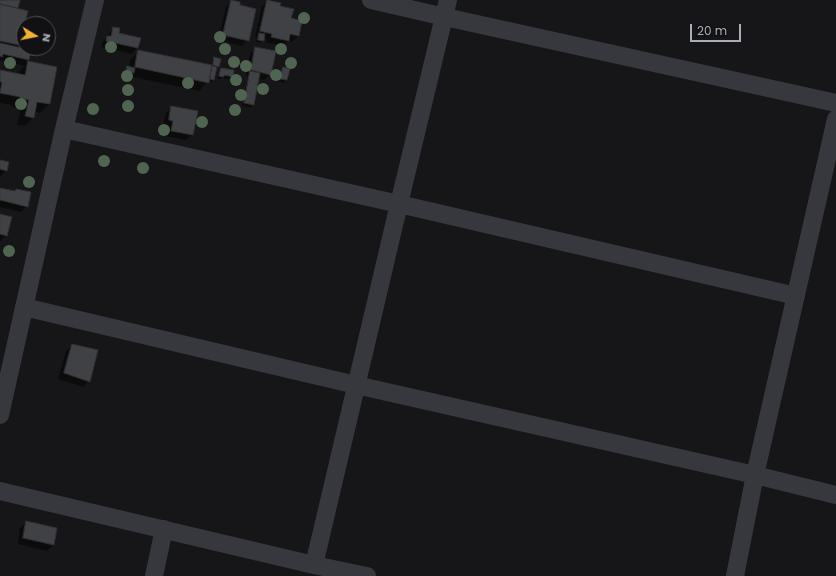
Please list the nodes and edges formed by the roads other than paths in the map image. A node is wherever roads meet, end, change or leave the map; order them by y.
1 (95, 0) edge
2 (371, 0) edge
3 (447, 9) edge
4 (836, 103) edge
5 (836, 119) edge
6 (64, 129) junction
7 (399, 204) junction
8 (796, 296) junction
9 (24, 307) junction
10 (4, 381) edge
11 (356, 385) junction
12 (0, 415) edge
13 (755, 475) junction
14 (0, 491) edge
15 (836, 495) edge
16 (164, 529) junction
17 (314, 565) junction
18 (154, 576) edge
19 (366, 576) edge
20 (735, 576) edge

1 - 6 street
2 - 3 street
3 - 4 street
3 - 7 street
5 - 8 street
6 - 7 street
6 - 9 street
7 - 8 street
7 - 11 street
8 - 13 street
9 - 10 street
9 - 11 street
10 - 12 street
11 - 13 street
11 - 17 street
13 - 15 street
13 - 20 street
14 - 16 street
16 - 17 street
16 - 18 street
17 - 19 street

